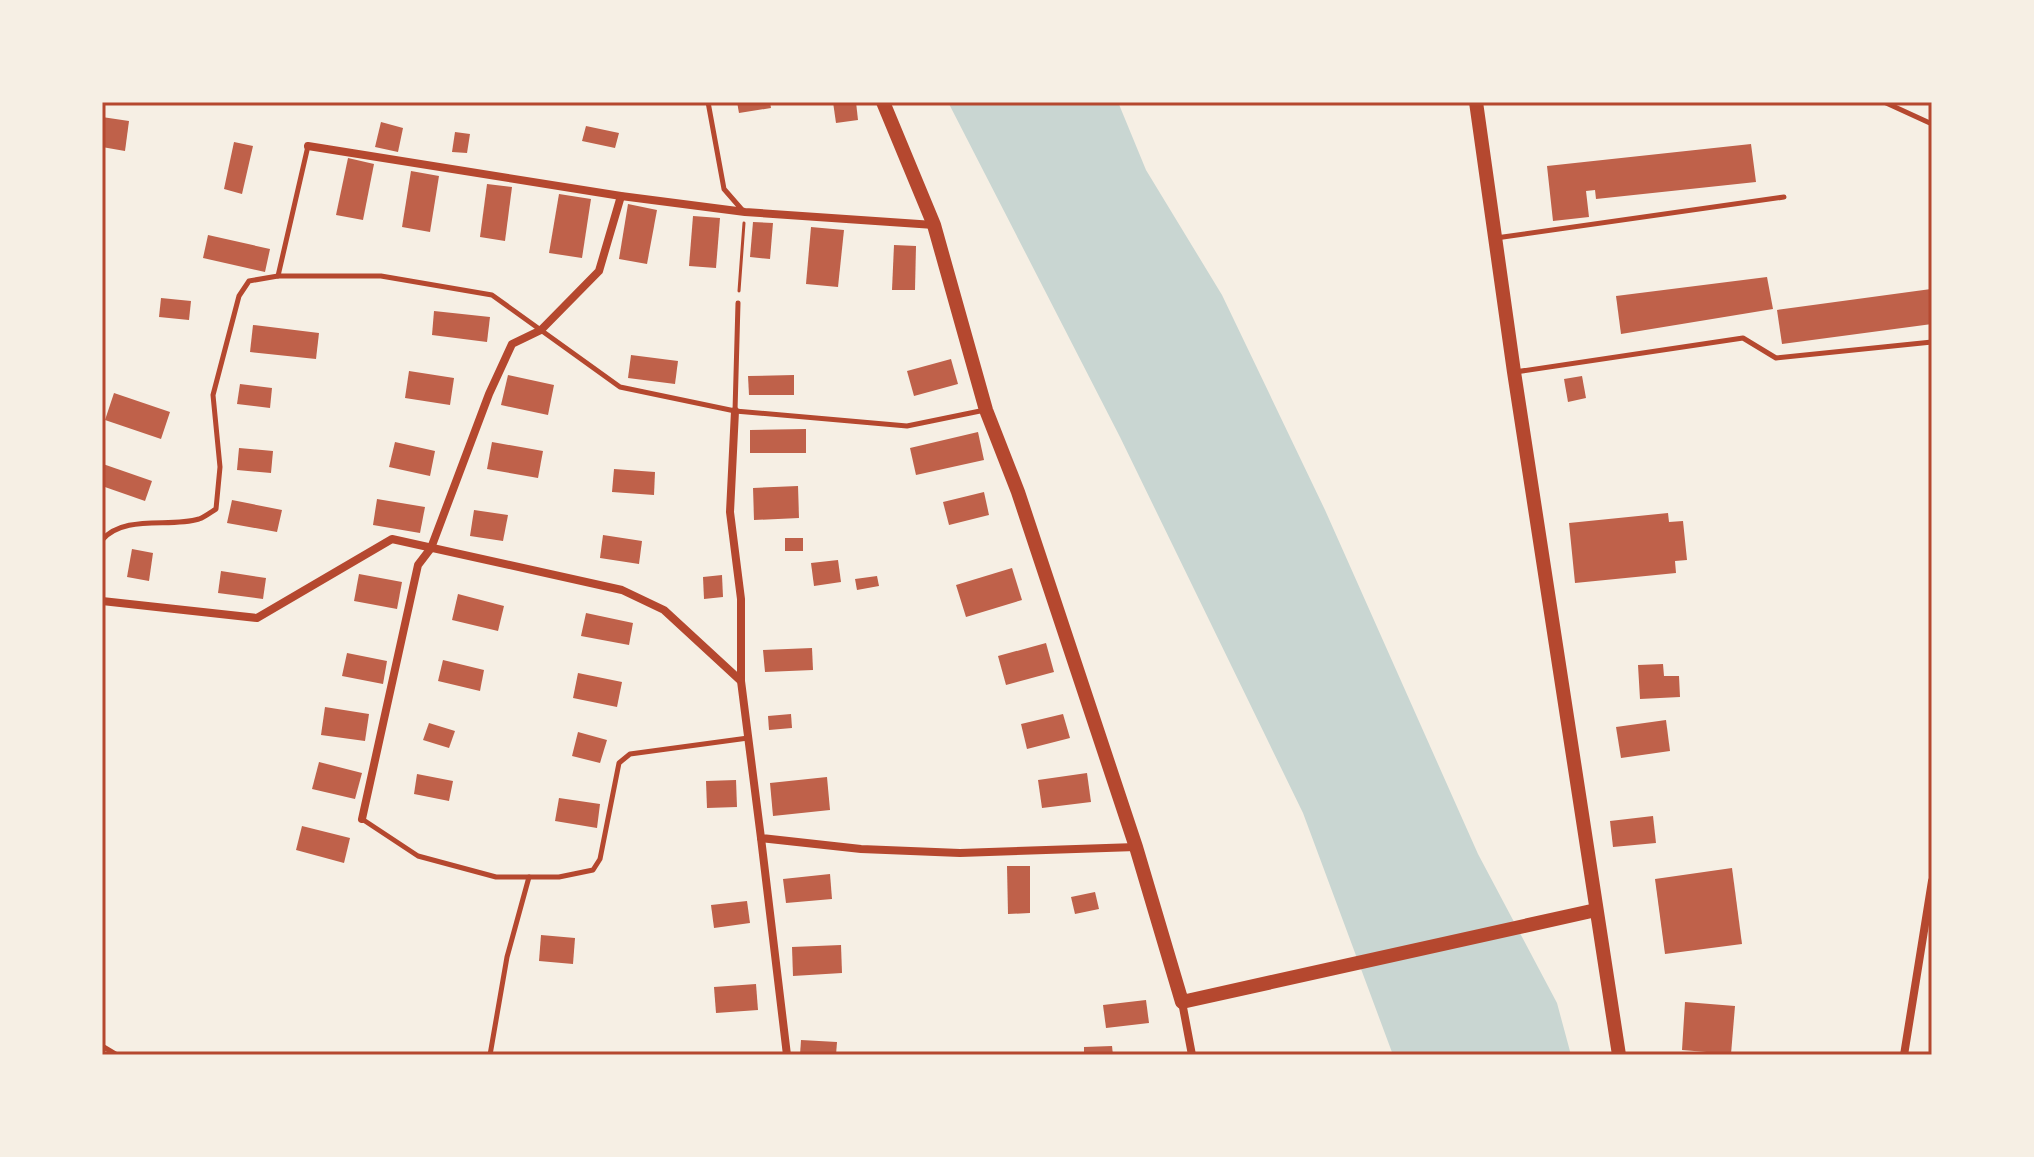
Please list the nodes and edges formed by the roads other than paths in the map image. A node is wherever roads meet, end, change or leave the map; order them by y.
1 (708, 102) edge
2 (883, 102) edge
3 (1476, 102) edge
4 (1884, 102) edge
5 (1932, 124) edge
6 (308, 146) joint
7 (621, 196) junction
8 (1784, 197) dead end
9 (745, 212) junction
10 (934, 225) junction
11 (1495, 238) junction
12 (278, 276) junction
13 (738, 303) road end
14 (541, 330) junction
15 (1932, 342) edge
16 (1514, 372) junction
17 (986, 410) junction
18 (735, 411) junction
19 (102, 540) edge
20 (431, 548) junction
21 (102, 601) edge
22 (741, 681) junction
23 (748, 738) junction
24 (362, 819) joint
25 (761, 838) junction
26 (1136, 847) junction
27 (529, 877) junction
28 (1932, 881) edge
29 (1596, 910) junction
30 (1182, 1002) junction
31 (102, 1046) edge
32 (117, 1055) edge
33 (490, 1055) edge
34 (787, 1055) edge
35 (1192, 1055) edge
36 (1619, 1055) edge
37 (1904, 1055) edge

1 - 9 lane
2 - 10 street
3 - 11 street
4 - 5 lane
6 - 7 street
6 - 12 lane
7 - 9 street
7 - 14 street
8 - 11 lane
9 - 10 street
10 - 17 street
11 - 16 street
12 - 14 lane
12 - 19 lane
13 - 18 lane
14 - 18 lane
14 - 20 street
15 - 16 lane
16 - 29 street
17 - 18 lane
17 - 26 street
18 - 22 street
20 - 21 street
20 - 22 street
20 - 24 street
22 - 23 street
23 - 25 street
23 - 27 lane
24 - 27 lane
25 - 26 street
25 - 34 street
26 - 30 street
27 - 33 lane
28 - 37 street
29 - 30 street
29 - 36 street
30 - 35 street
31 - 32 lane

